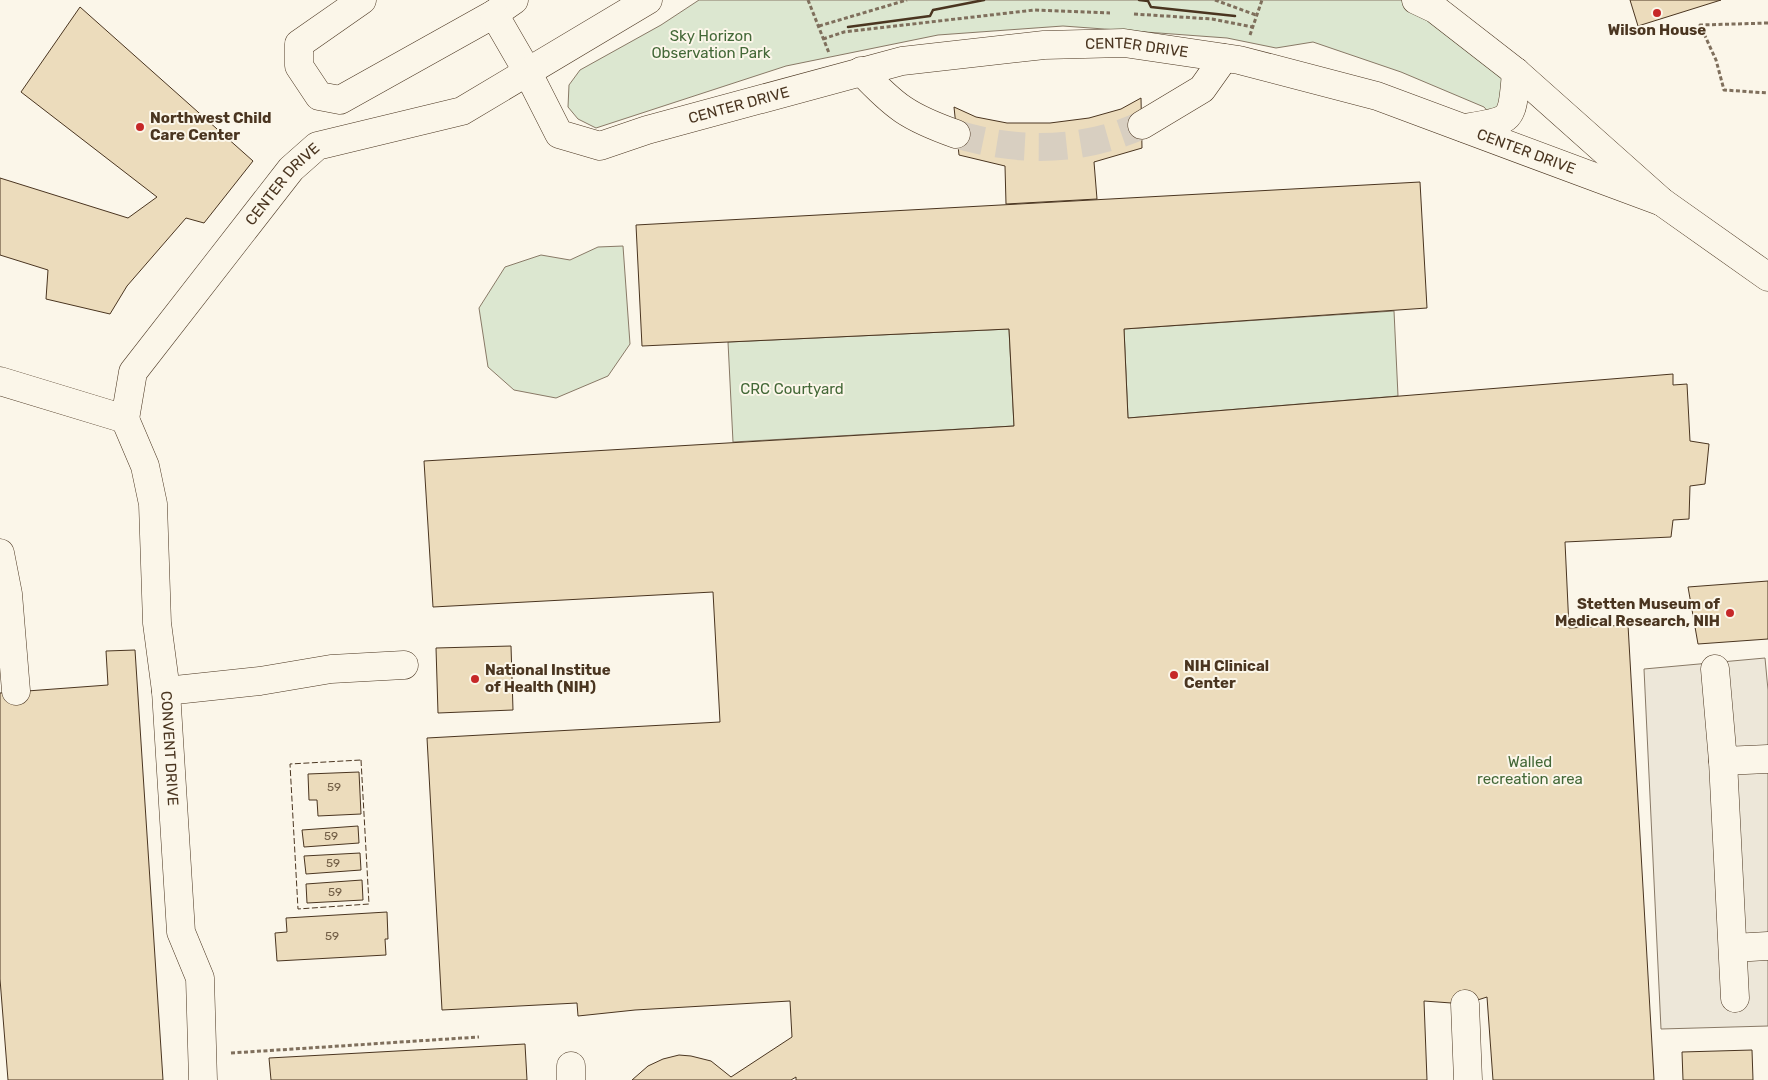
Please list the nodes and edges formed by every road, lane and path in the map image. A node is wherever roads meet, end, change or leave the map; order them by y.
1 (362, 0) edge
2 (648, 0) edge
3 (808, 0) edge
4 (907, 0) edge
5 (1215, 0) edge
6 (1262, 0) edge
7 (1430, 3) edge
8 (504, 7) edge
9 (1256, 15) junction
10 (1768, 23) edge
11 (819, 26) junction
12 (1247, 44) dead end
13 (831, 56) dead end
14 (1224, 58) junction
15 (527, 71) junction
16 (861, 71) junction
17 (1516, 72) junction
18 (1768, 93) edge
19 (1142, 125) tunnel mouth
20 (1464, 128) junction
21 (956, 134) tunnel mouth
22 (1662, 202) junction
23 (1768, 276) edge
24 (0, 380) edge
25 (125, 419) junction
26 (0, 553) edge
27 (404, 665) dead end
28 (1715, 669) dead end
29 (16, 691) dead end
30 (166, 691) junction
31 (1768, 759) edge
32 (1723, 762) junction
33 (1768, 946) edge
34 (1732, 948) junction
35 (1735, 998) dead end
36 (1465, 1004) dead end
37 (479, 1036) dead end
38 (203, 1068) edge
39 (1468, 1080) edge

1 - 8 street
2 - 15 street, CENTER DRIVE
3 - 11 path
4 - 11 path
5 - 9 path
6 - 9 path
7 - 17 street, CENTER DRIVE
8 - 15 street
9 - 12 path
10 - 18 path
11 - 13 path
14 - 16 street, CENTER DRIVE
14 - 19 street
14 - 20 street, CENTER DRIVE
15 - 16 street, CENTER DRIVE
15 - 25 street, CENTER DRIVE
16 - 21 street
17 - 20 street
17 - 22 street, CENTER DRIVE
20 - 22 street, CENTER DRIVE
22 - 23 street, CENTER DRIVE
24 - 25 street
25 - 30 street, CONVENT DRIVE
26 - 29 street
27 - 30 street
28 - 32 street
30 - 38 street, CONVENT DRIVE
31 - 32 street
32 - 34 street
33 - 34 street
34 - 35 street
36 - 39 street
37 - 38 path

